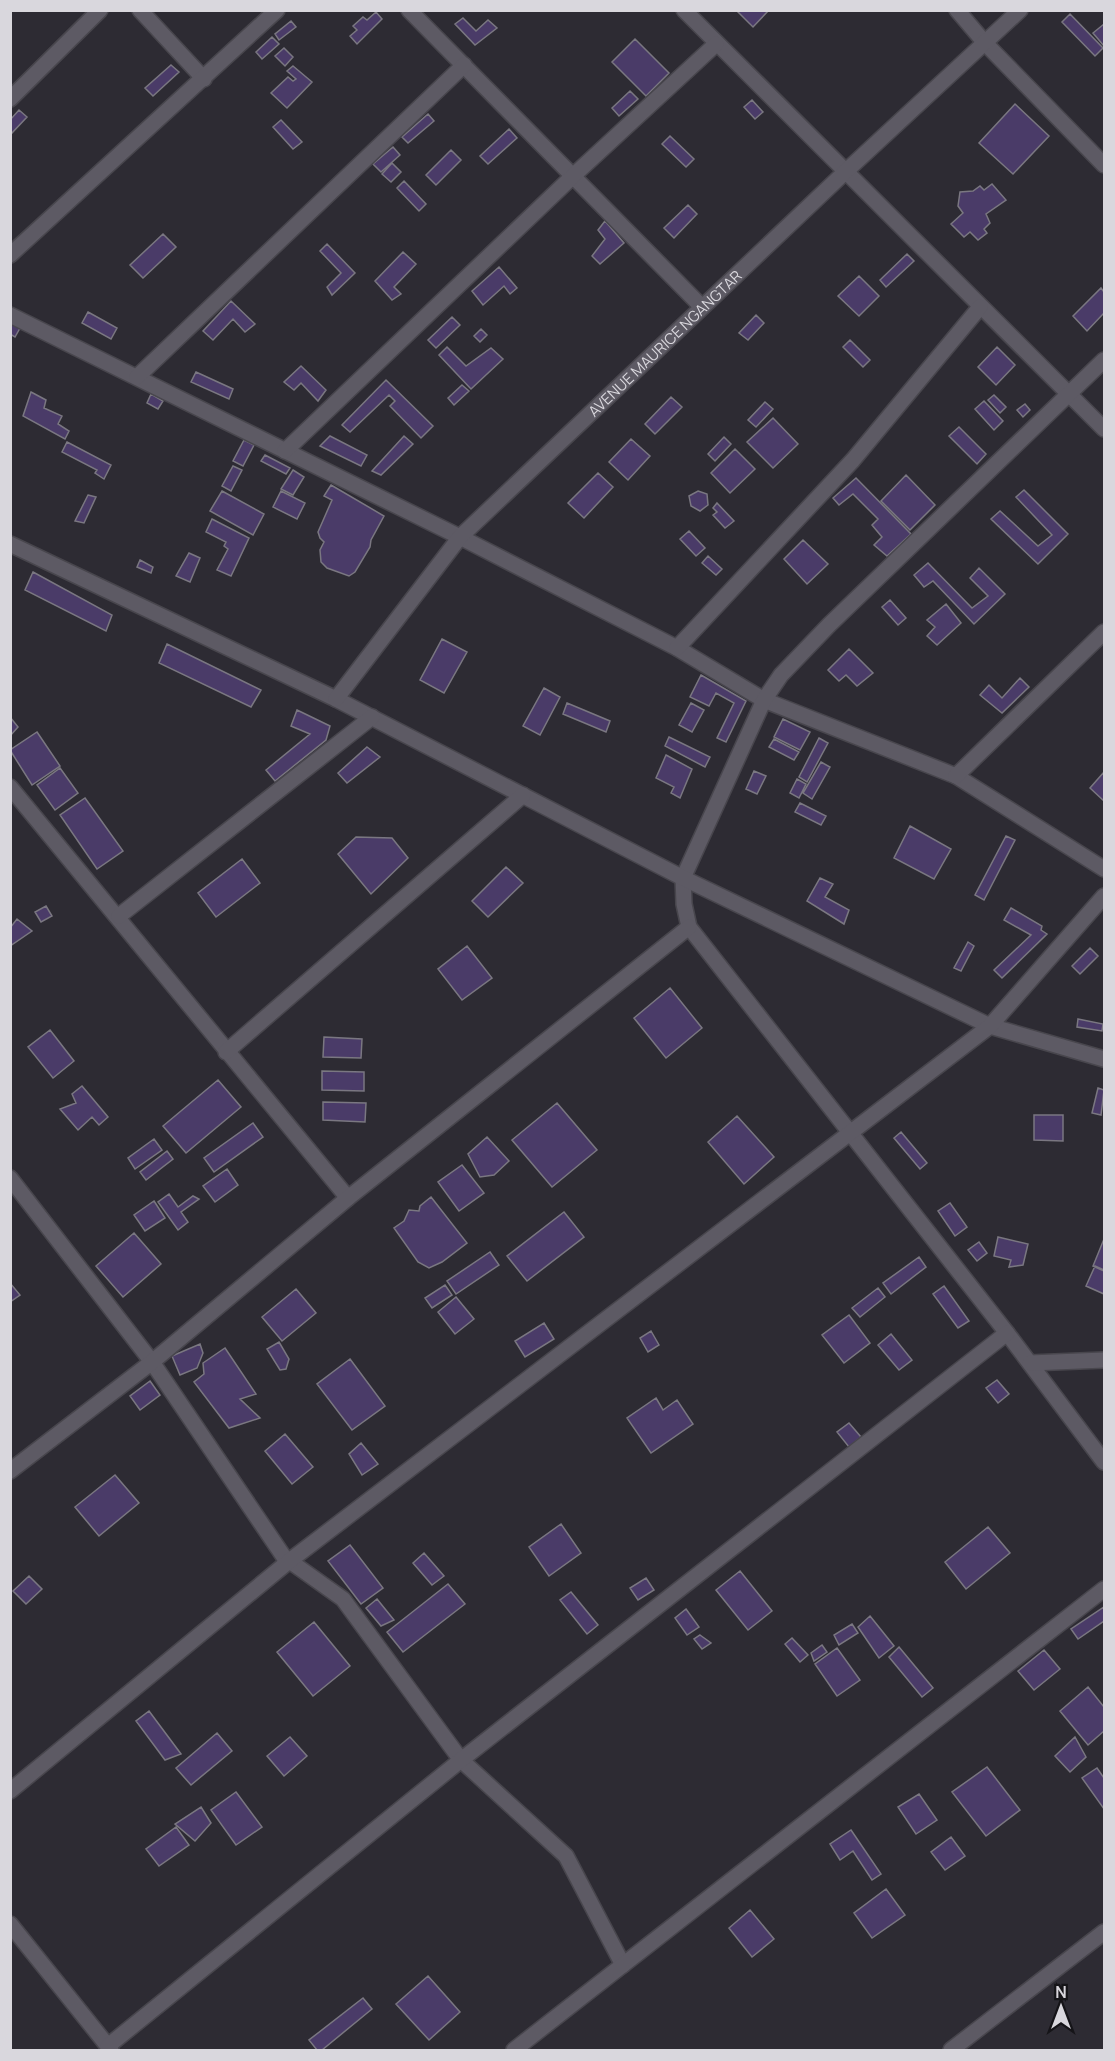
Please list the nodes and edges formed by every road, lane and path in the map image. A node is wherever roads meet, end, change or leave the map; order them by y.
1 (100, 10) edge
2 (140, 10) edge
3 (277, 10) edge
4 (409, 10) edge
5 (684, 10) edge
6 (957, 10) edge
7 (1020, 10) edge
8 (716, 44) junction
9 (985, 44) junction
10 (464, 65) junction
11 (204, 80) junction
12 (10, 99) edge
13 (1104, 165) edge
14 (844, 173) junction
15 (574, 175) junction
16 (10, 255) edge
17 (702, 307) junction
18 (980, 307) junction
19 (10, 315) edge
20 (1104, 360) edge
21 (137, 377) junction
22 (1069, 394) junction
23 (1104, 429) edge
24 (285, 451) junction
25 (460, 537) junction
26 (10, 544) edge
27 (1104, 632) edge
28 (677, 648) junction
29 (336, 699) junction
30 (764, 700) junction
31 (372, 717) junction
32 (956, 776) junction
33 (10, 787) edge
34 (523, 795) junction
35 (1104, 868) edge
36 (683, 878) junction
37 (1104, 896) edge
38 (119, 916) junction
39 (688, 927) junction
40 (990, 1026) junction
41 (226, 1052) junction
42 (1104, 1059) edge
43 (850, 1133) junction
44 (10, 1178) edge
45 (348, 1198) junction
46 (1007, 1333) junction
47 (1104, 1360) edge
48 (152, 1362) junction
49 (1030, 1363) junction
50 (1104, 1462) edge
51 (10, 1471) edge
52 (288, 1562) junction
53 (1104, 1589) edge
54 (461, 1760) junction
55 (10, 1791) edge
56 (10, 1924) edge
57 (1104, 1932) edge
58 (623, 1965) junction
59 (110, 2048) edge
60 (514, 2050) edge
61 (951, 2050) edge

1 - 12 street
2 - 11 street
3 - 11 street
4 - 10 street
5 - 8 street
6 - 9 street
7 - 9 street, AVENUE MAURICE NGANGTAR
8 - 14 street
8 - 15 street
9 - 13 street
9 - 14 street, AVENUE MAURICE NGANGTAR
10 - 15 street
10 - 21 street
11 - 16 street
14 - 17 street, AVENUE MAURICE NGANGTAR
14 - 18 street
15 - 17 street
15 - 24 street
17 - 25 street, AVENUE MAURICE NGANGTAR
18 - 22 street
18 - 28 street
19 - 21 street
20 - 22 street
21 - 24 street
22 - 23 street
22 - 30 street
24 - 25 street
25 - 28 street
25 - 29 street, AVENUE MAURICE NGANGTAR
26 - 29 street
27 - 32 street
28 - 30 street
29 - 31 street
30 - 32 street
30 - 36 street
31 - 34 street
31 - 38 street
32 - 35 street
33 - 38 street
34 - 36 street
34 - 41 street
36 - 39 street
36 - 40 street
37 - 40 street
38 - 41 street
39 - 43 street
39 - 45 street
40 - 42 street
40 - 43 street
41 - 45 street
43 - 46 street
43 - 52 street
44 - 48 street
45 - 48 street
46 - 49 street
46 - 54 street
47 - 49 street
48 - 51 street
48 - 52 street
49 - 50 street
52 - 54 street
52 - 55 street
53 - 58 street
54 - 58 street
54 - 59 street
56 - 59 street
57 - 61 street
58 - 60 street

